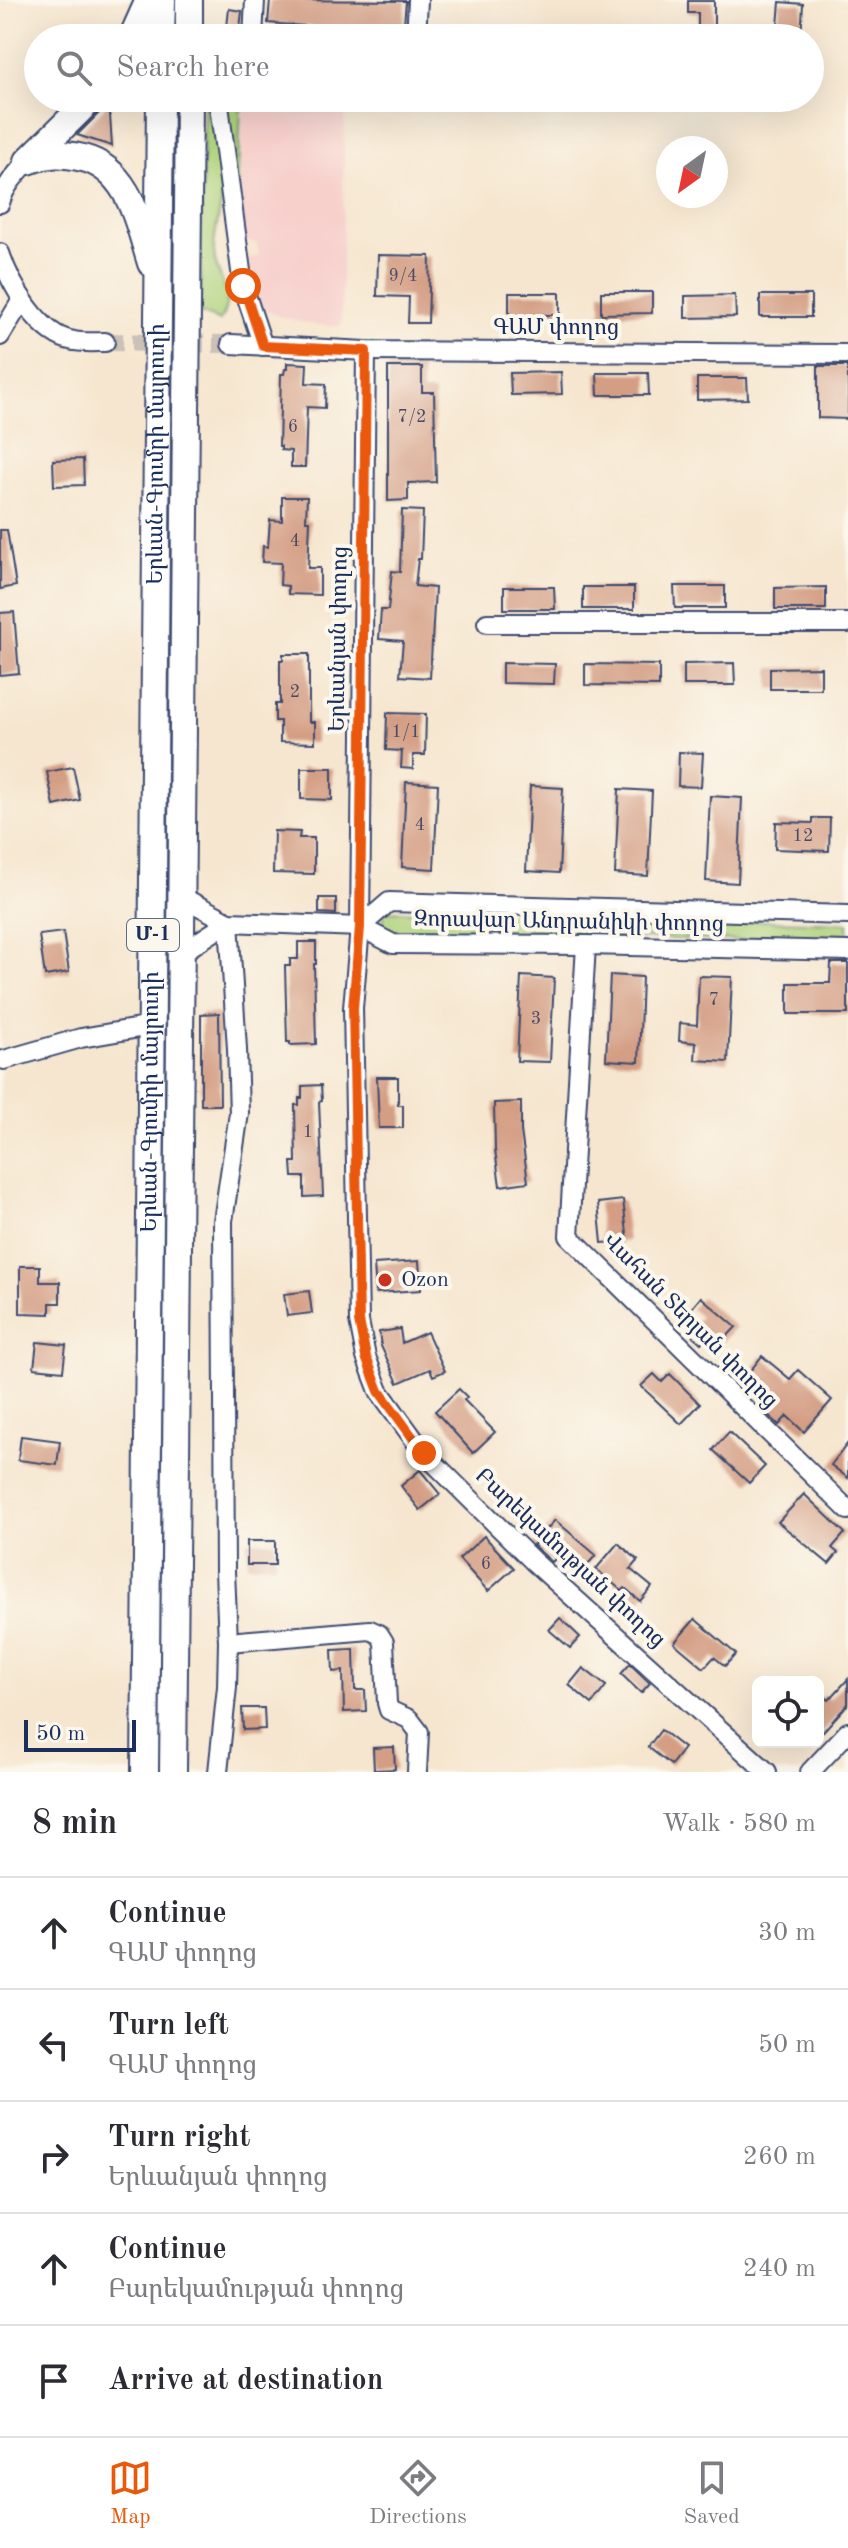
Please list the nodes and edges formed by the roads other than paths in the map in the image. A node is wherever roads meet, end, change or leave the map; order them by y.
1 (149, 0) edge
2 (162, 0) edge
3 (189, 0) edge
4 (255, 0) edge
5 (418, 0) edge
6 (138, 24) edge
7 (161, 24) edge
8 (189, 24) edge
9 (254, 24) edge
10 (417, 24) edge
11 (78, 112) edge
12 (160, 112) edge
13 (189, 112) edge
14 (220, 112) edge
15 (28, 161) junction
16 (0, 203) edge
17 (0, 253) edge
18 (157, 284) junction
19 (22, 300) junction
20 (0, 336) edge
21 (105, 342) tunnel mouth
22 (231, 344) tunnel mouth
23 (263, 346) junction
24 (366, 351) junction
25 (848, 354) edge
26 (487, 623) dead end
27 (848, 623) edge
28 (182, 897) junction
29 (848, 915) edge
30 (229, 922) junction
31 (360, 927) junction
32 (586, 945) junction
33 (848, 951) edge
34 (181, 953) junction
35 (151, 1026) junction
36 (4, 1060) dead end
37 (150, 1185) junction
38 (179, 1185) junction
39 (848, 1510) edge
40 (228, 1642) junction
41 (848, 1732) edge
42 (145, 1772) edge
43 (173, 1772) edge
44 (218, 1772) edge
45 (417, 1772) edge
46 (767, 1772) edge
47 (810, 1772) edge

1 - 6 highway
2 - 7 highway
3 - 8 highway
4 - 9 street
5 - 10 street
11 - 15 highway
12 - 18 highway, Երևան-Գյումրի մայրուղի / Մ-1
13 - 28 highway, Երևան-Գյումրի մայրուղի / Մ-1
14 - 23 street
15 - 16 street
15 - 18 highway
17 - 19 street
18 - 35 highway, Երևան-Գյումրի մայրուղի / Մ-1
19 - 20 street
19 - 21 street
22 - 23 street, ԳԱՄ փողոց
23 - 24 street, ԳԱՄ փողոց
24 - 25 street, ԳԱՄ փողոց
24 - 31 street, Երևանյան փողոց
26 - 27 street
28 - 30 street
28 - 34 highway, Երևան-Գյումրի մայրուղի / Մ-1
29 - 31 street, Զորավար Անդրանիկի փողոց
30 - 31 street
30 - 34 street
30 - 40 street
31 - 32 street, Զորավար Անդրանիկի փողոց
31 - 46 street, Բարեկամության փողոց
32 - 33 street, Զորավար Անդրանիկի փողոց
32 - 39 street, Վահան Տերյան փողոց
34 - 38 highway, Երևան-Գյումրի մայրուղի / Մ-1
35 - 36 street
35 - 37 highway, Երևան-Գյումրի մայրուղի / Մ-1
37 - 38 highway
37 - 42 highway, Երևան-Գյումրի մայրուղի / Մ-1
38 - 43 highway, Երևան-Գյումրի մայրուղի / Մ-1
40 - 44 street
40 - 45 street
41 - 47 street

